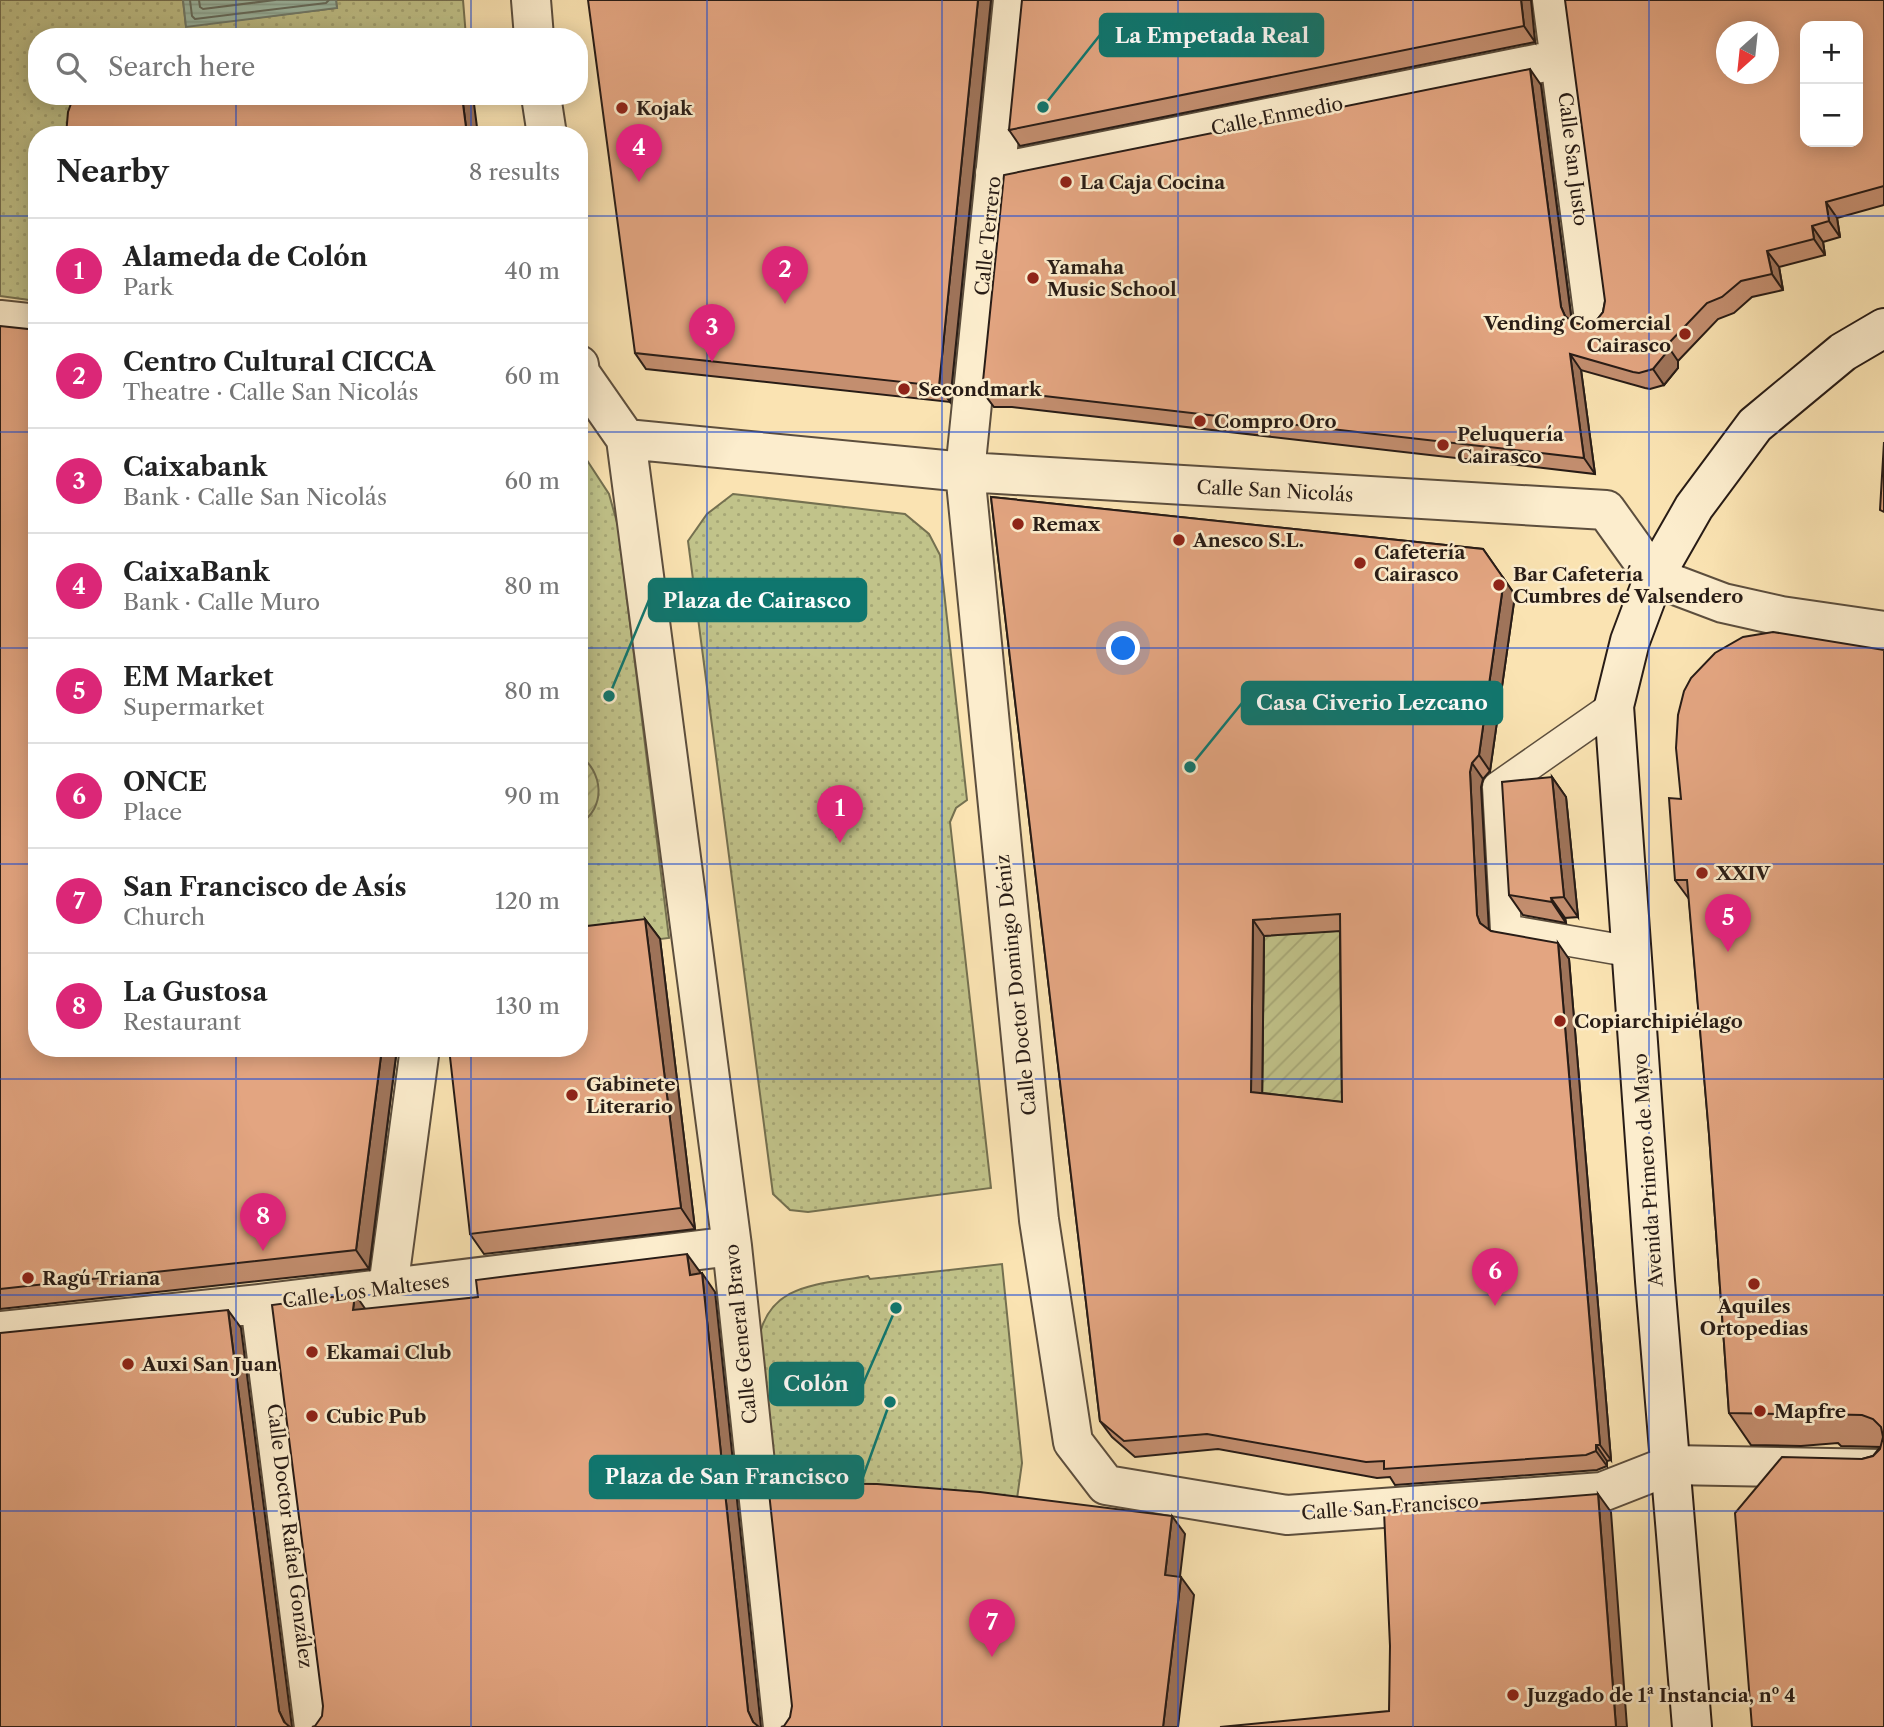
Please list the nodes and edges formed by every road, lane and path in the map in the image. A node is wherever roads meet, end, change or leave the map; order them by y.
1 (531, 0) edge
2 (1013, 0) edge
3 (1552, 0) edge
4 (533, 28) edge
5 (1560, 59) junction
6 (542, 105) edge
7 (546, 126) edge
8 (995, 173) junction
9 (1594, 319) edge
10 (0, 320) edge
11 (28, 323) edge
12 (1884, 328) edge
13 (588, 382) edge
14 (626, 439) junction
15 (965, 472) junction
16 (1654, 577) junction
17 (1884, 631) edge
18 (1614, 706) junction
19 (1633, 952) junction
20 (419, 1057) edge
21 (732, 1246) junction
22 (388, 1288) junction
23 (260, 1304) junction
24 (0, 1331) edge
25 (1671, 1465) junction
26 (1884, 1469) edge
27 (1106, 1485) joint
28 (314, 1727) edge
29 (783, 1727) edge
30 (1692, 1727) edge

1 - 4 street
2 - 8 street, Calle Terrero
3 - 5 street, Calle San Justo
5 - 8 street, Calle Enmedio
5 - 9 street, Calle San Justo
6 - 7 street
8 - 15 street, Calle Terrero
10 - 11 street
12 - 16 street, Avenida Primero de Mayo
13 - 14 street
14 - 15 street, Calle San Nicolás
14 - 21 street, Calle General Bravo
15 - 16 street, Calle San Nicolás
15 - 27 street, Calle Doctor Domingo Déniz
16 - 17 street
16 - 18 street, Avenida Primero de Mayo
18 - 19 street, Avenida Primero de Mayo
18 - 19 lane
19 - 25 street, Avenida Primero de Mayo
20 - 22 street
21 - 22 street, Calle Los Malteses
21 - 29 street, Calle General Bravo
22 - 23 street, Calle Los Malteses
23 - 24 street, Calle Los Malteses
23 - 28 street, Calle Doctor Rafael González
25 - 26 street
25 - 27 street, Calle San Francisco
25 - 30 street, Avenida Primero de Mayo

